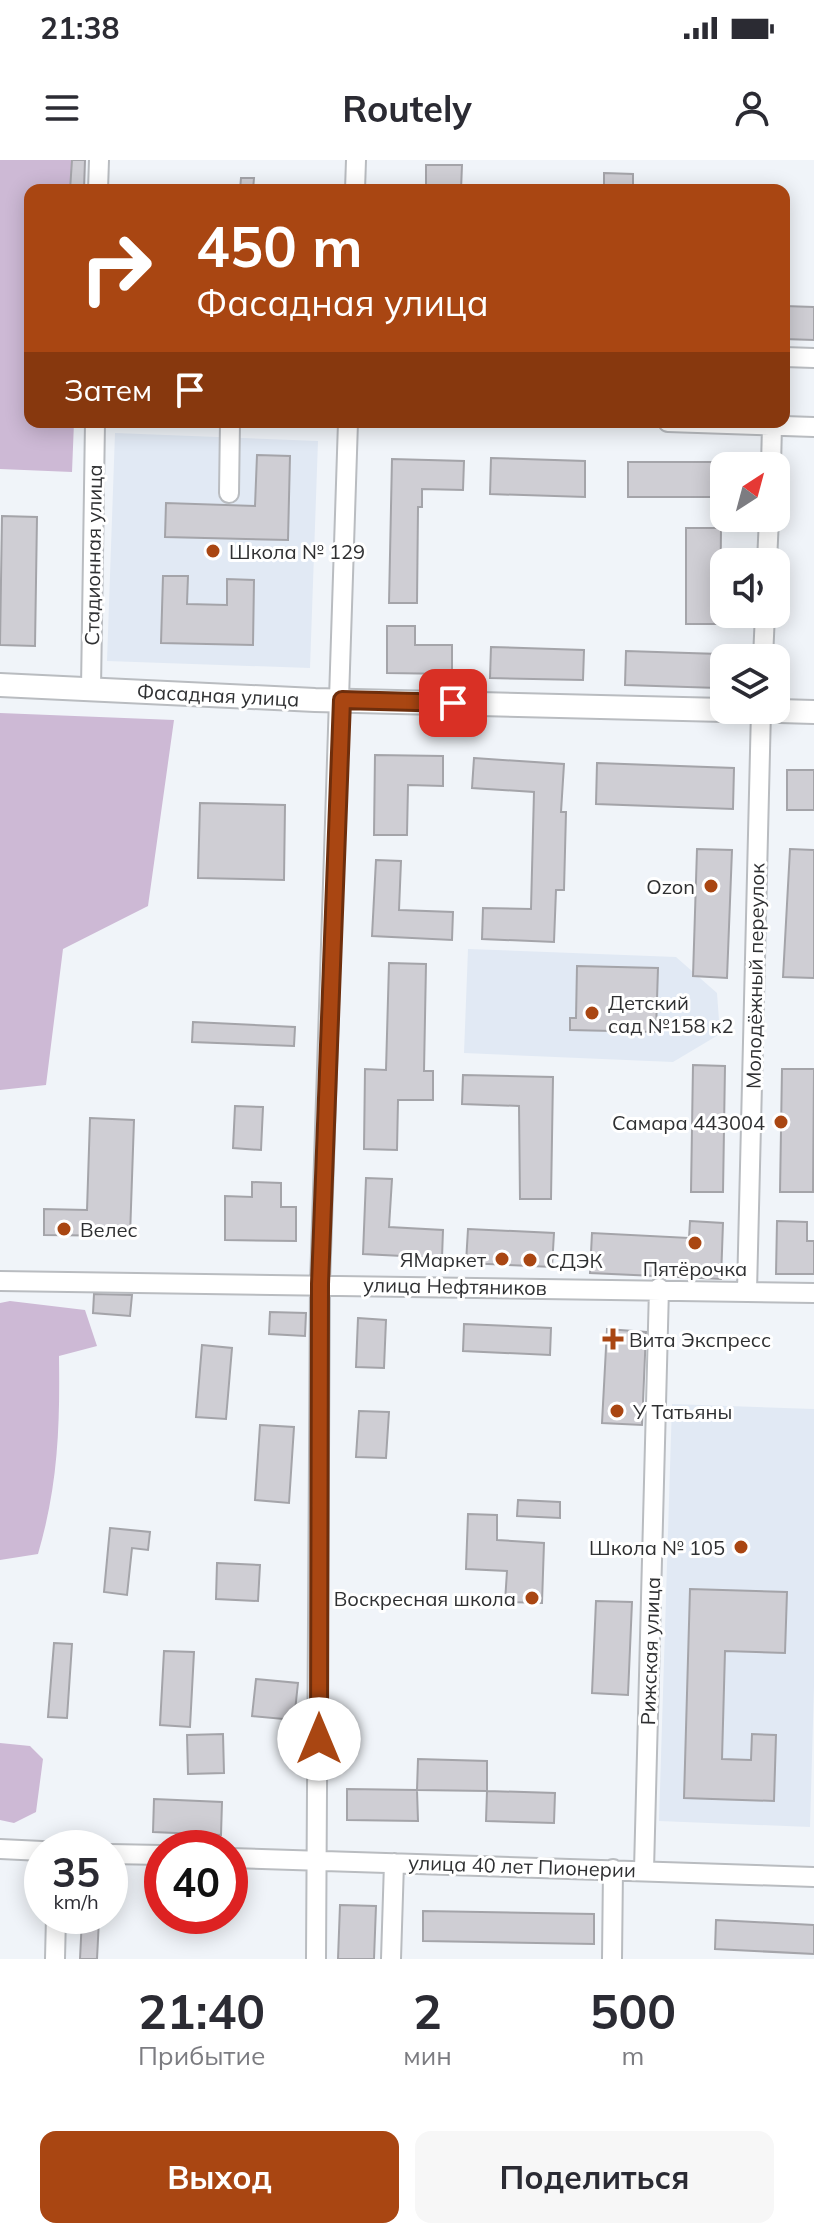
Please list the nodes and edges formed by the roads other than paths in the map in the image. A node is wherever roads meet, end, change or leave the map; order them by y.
1 (99, 160) edge
2 (356, 160) edge
3 (98, 184) edge
4 (355, 184) edge
5 (790, 357) edge
6 (814, 358) edge
7 (790, 426) edge
8 (814, 427) edge
9 (95, 428) edge
10 (230, 428) edge
11 (348, 428) edge
12 (772, 428) edge
13 (771, 452) edge
14 (229, 493) dead end
15 (0, 685) edge
16 (91, 688) junction
17 (342, 700) junction
18 (710, 710) edge
19 (790, 711) edge
20 (814, 712) edge
21 (761, 724) edge
22 (0, 1281) edge
23 (320, 1284) junction
24 (659, 1288) junction
25 (747, 1291) junction
26 (814, 1293) edge
27 (0, 1849) edge
28 (24, 1850) edge
29 (248, 1859) edge
30 (318, 1861) junction
31 (394, 1863) junction
32 (613, 1869) junction
33 (644, 1870) junction
34 (814, 1877) edge
35 (56, 1934) edge
36 (55, 1959) edge
37 (316, 1959) edge
38 (391, 1959) edge
39 (612, 1959) edge

1 - 3 street
2 - 4 street
5 - 6 street
7 - 8 street
9 - 16 street, Стадионная улица
10 - 14 street
11 - 17 street
12 - 13 street
15 - 16 main road, Фасадная улица
16 - 17 main road, Фасадная улица
17 - 18 main road, Фасадная улица
17 - 23 street
19 - 20 main road
21 - 25 street, Молодёжный переулок
22 - 23 street, улица Нефтяников
23 - 24 street, улица Нефтяников
23 - 30 street
24 - 25 street, улица Нефтяников
24 - 33 street, Рижская улица
25 - 26 street, улица Нефтяников
27 - 28 street
29 - 30 street, улица 40 лет Пионерии
30 - 31 street, улица 40 лет Пионерии
30 - 37 street
31 - 32 street, улица 40 лет Пионерии
31 - 38 street
32 - 33 street, улица 40 лет Пионерии
32 - 39 street
33 - 34 street, улица 40 лет Пионерии
35 - 36 street

